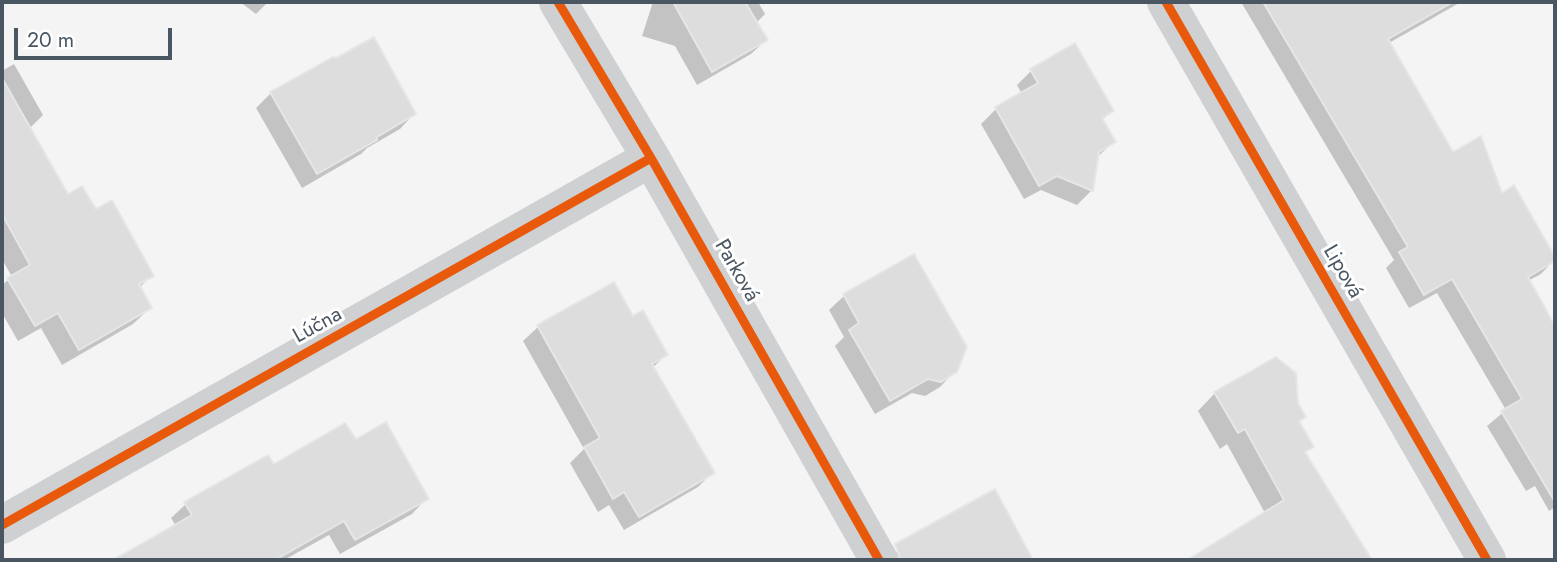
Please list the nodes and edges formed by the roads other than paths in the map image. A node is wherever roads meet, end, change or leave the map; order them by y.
1 (558, 2) edge
2 (1166, 2) edge
3 (651, 158) junction
4 (6, 514) edge
5 (879, 560) edge
6 (1488, 560) edge

1 - 3 street, Parková
2 - 6 street, Lipová
3 - 4 street, Lúčna
3 - 5 street, Parková

